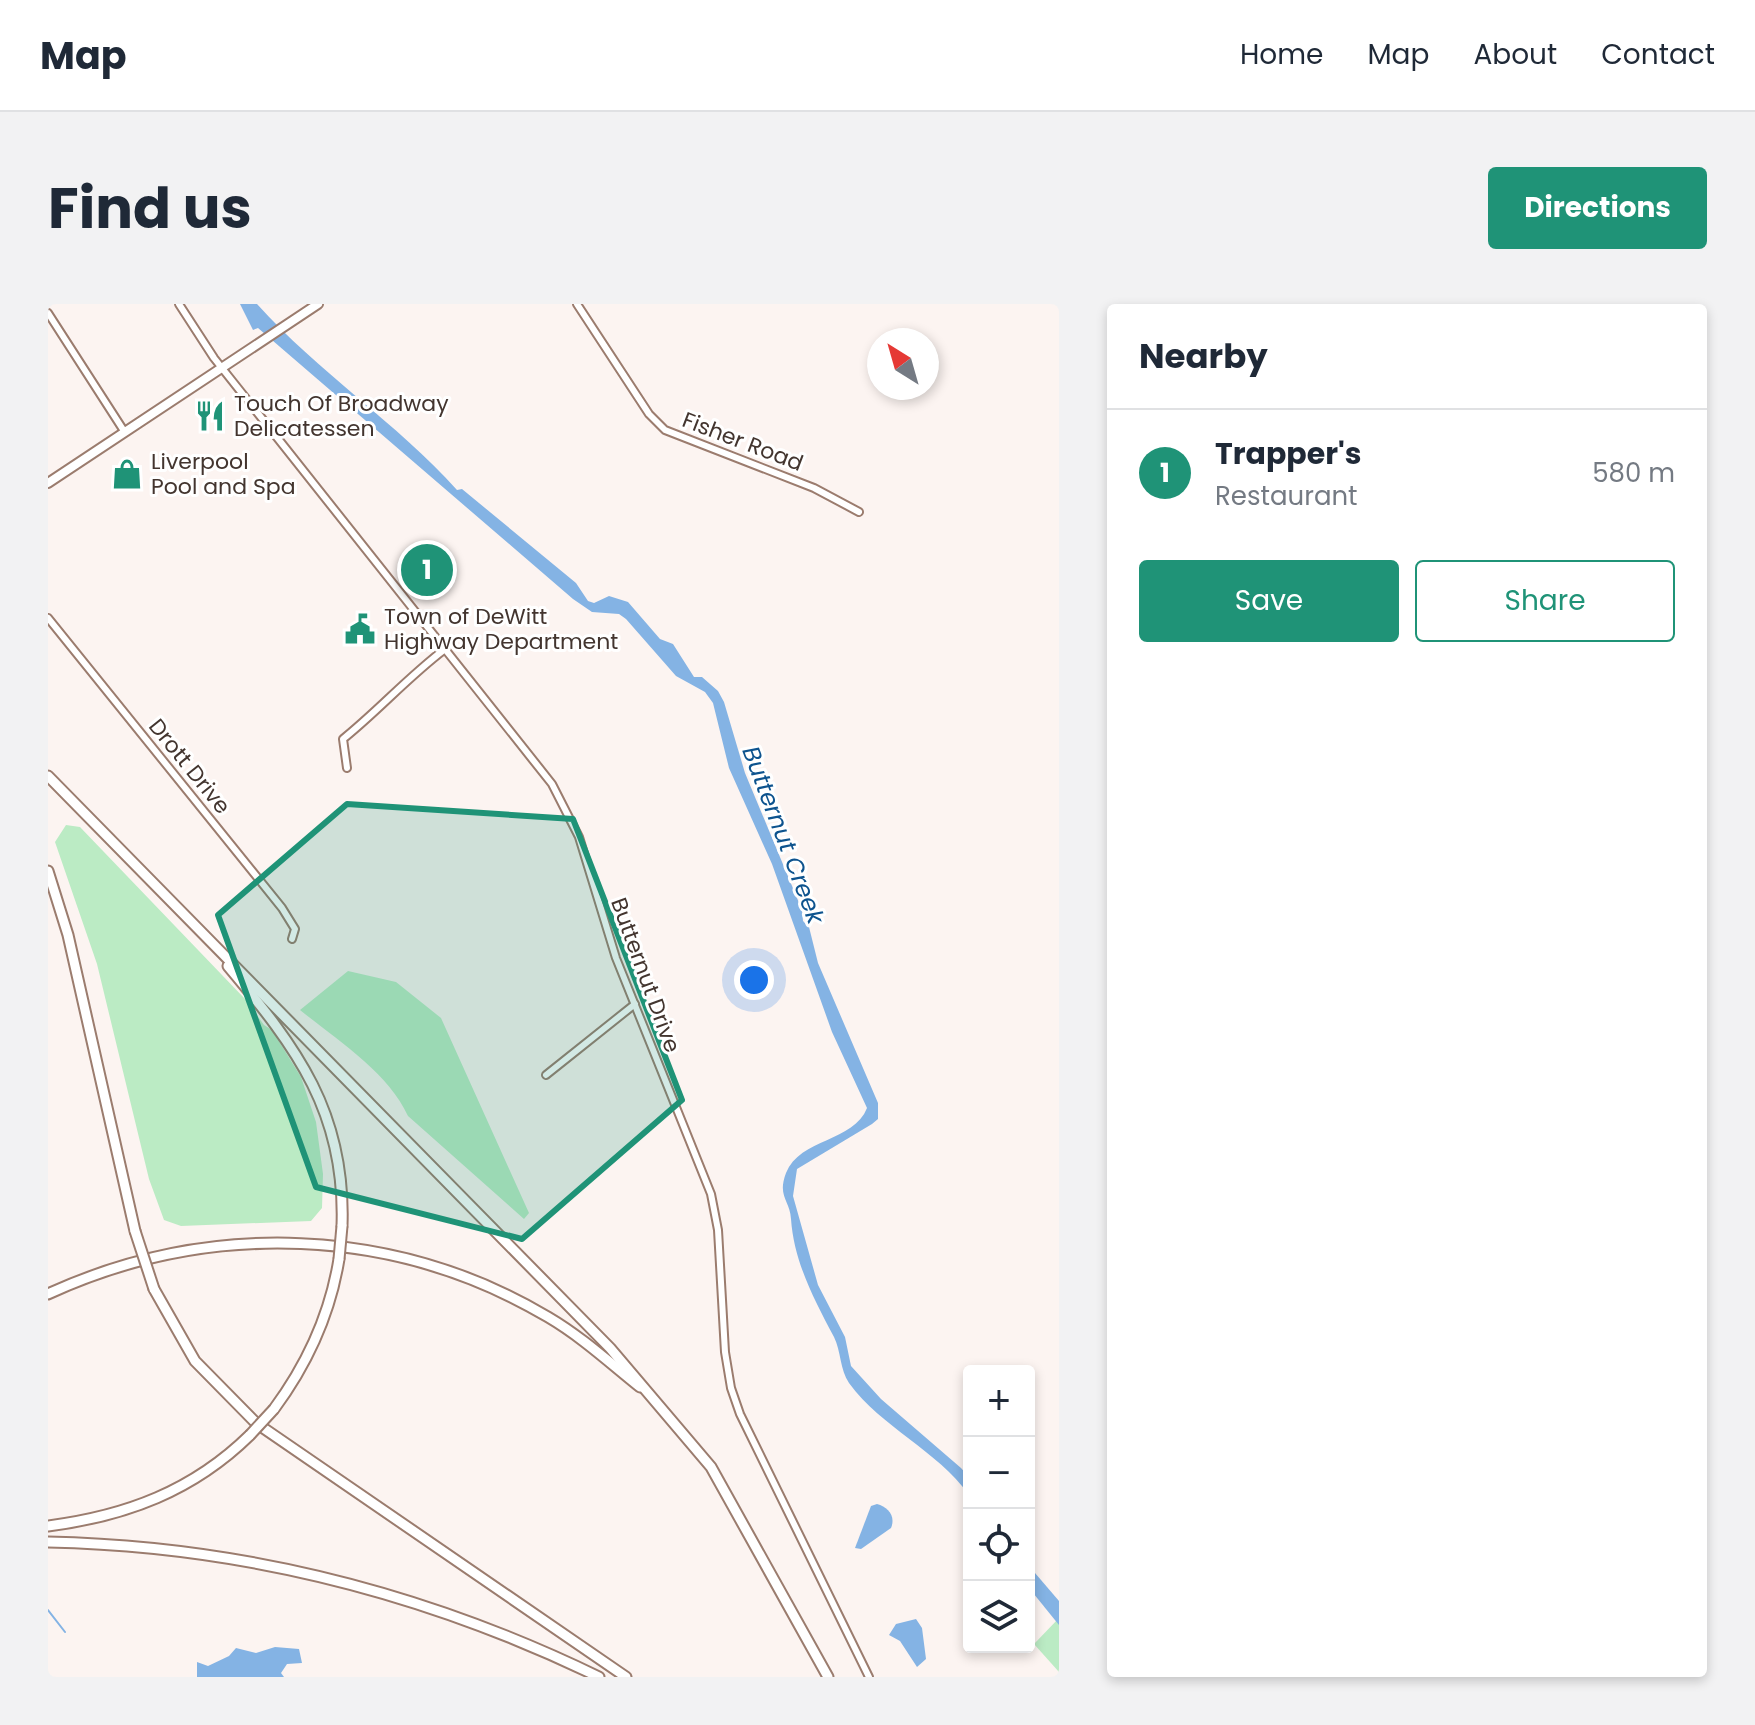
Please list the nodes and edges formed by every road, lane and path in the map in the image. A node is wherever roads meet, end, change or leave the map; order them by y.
1 (179, 304) edge
2 (318, 304) edge
3 (577, 304) edge
4 (48, 313) edge
5 (221, 367) junction
6 (124, 431) junction
7 (48, 483) edge
8 (859, 512) dead end
9 (48, 618) edge
10 (445, 649) junction
11 (347, 768) dead end
12 (48, 776) edge
13 (48, 871) edge
14 (193, 925) junction
15 (292, 939) dead end
16 (635, 1004) junction
17 (546, 1075) dead end
18 (48, 1294) edge
19 (656, 1399) junction
20 (48, 1526) edge
21 (48, 1542) edge
22 (599, 1677) edge
23 (626, 1677) edge
24 (828, 1677) edge
25 (869, 1677) edge

1 - 5 street, Butternut Drive
2 - 5 main road
3 - 8 street, Fisher Road
4 - 6 street
5 - 6 main road
5 - 10 street, Butternut Drive
6 - 7 main road
9 - 15 street, Drott Drive
10 - 11 street
10 - 16 street, Butternut Drive
12 - 14 highway
13 - 23 highway, bridge
14 - 19 highway
14 - 20 highway, bridge
16 - 17 street
16 - 25 street, Butternut Drive
18 - 19 highway
19 - 24 highway
21 - 22 highway

